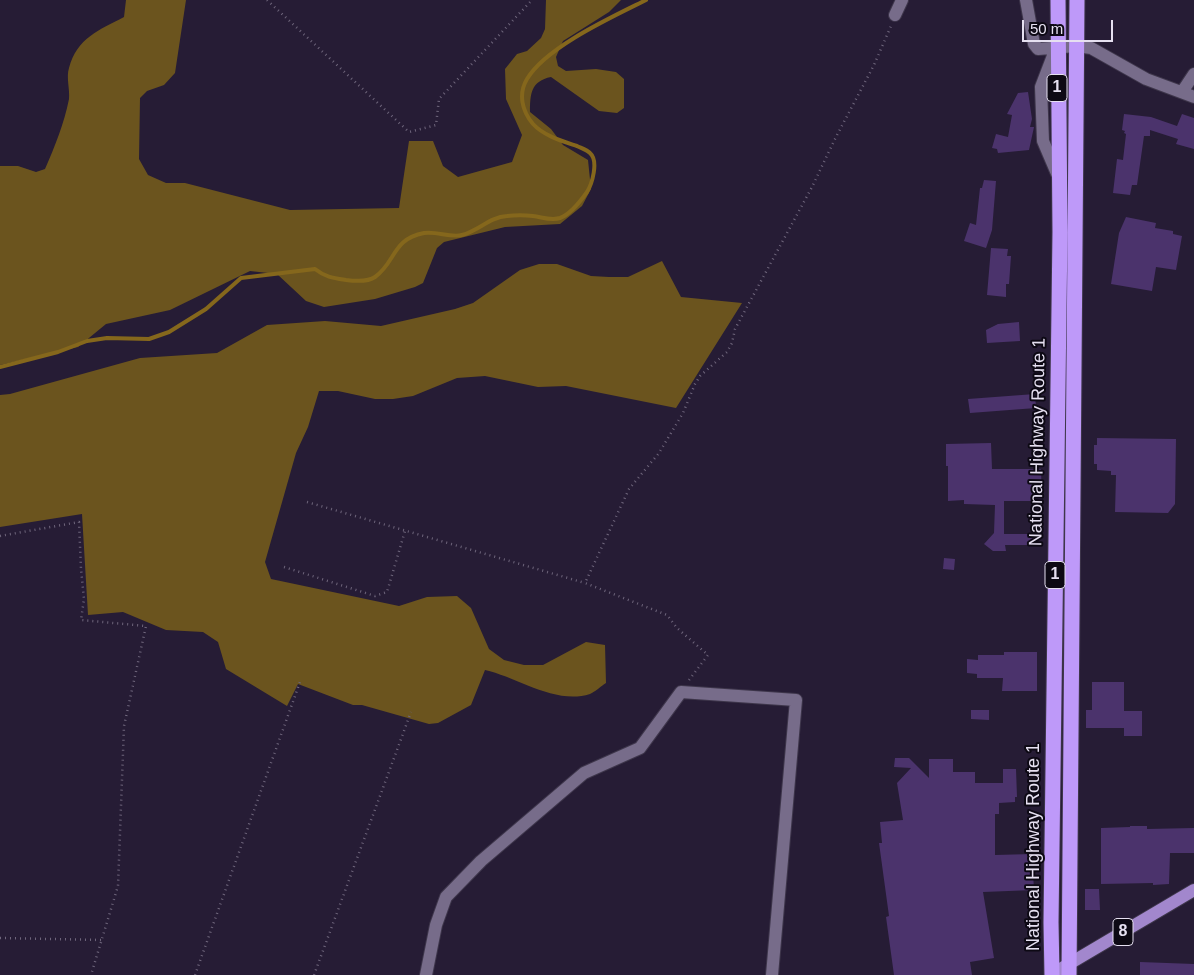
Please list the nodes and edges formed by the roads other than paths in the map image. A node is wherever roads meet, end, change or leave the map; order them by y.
1 (902, 0) edge
2 (1026, 0) edge
3 (1058, 0) edge
4 (1077, 0) edge
5 (895, 15) road end
6 (1076, 46) junction
7 (1057, 47) junction
8 (1194, 74) edge
9 (1188, 94) edge
10 (1058, 176) junction
11 (1056, 456) junction
12 (1073, 456) junction
13 (1056, 515) junction
14 (1072, 515) junction
15 (1070, 749) junction
16 (1053, 750) junction
17 (1194, 890) edge
18 (1069, 969) edge
19 (426, 975) edge
20 (772, 975) edge
21 (1051, 975) edge

1 - 5 street
2 - 7 street
3 - 7 highway, National Highway Route 1 / 1
4 - 6 highway, National Highway Route 1 / 1
6 - 7 street
6 - 9 street
6 - 12 highway, National Highway Route 1 / 1
7 - 10 highway, National Highway Route 1 / 1
7 - 10 street
8 - 9 street
10 - 11 highway, National Highway Route 1 / 1
11 - 12 highway
11 - 13 highway, National Highway Route 1 / 1
12 - 14 highway, National Highway Route 1 / 1
13 - 14 highway
13 - 16 highway, National Highway Route 1 / 1
14 - 15 highway, National Highway Route 1 / 1
15 - 16 highway
15 - 18 highway, National Highway Route 1 / 1
16 - 21 highway, National Highway Route 1 / 1
17 - 18 main road, 8
18 - 21 main road, 8
19 - 20 street

